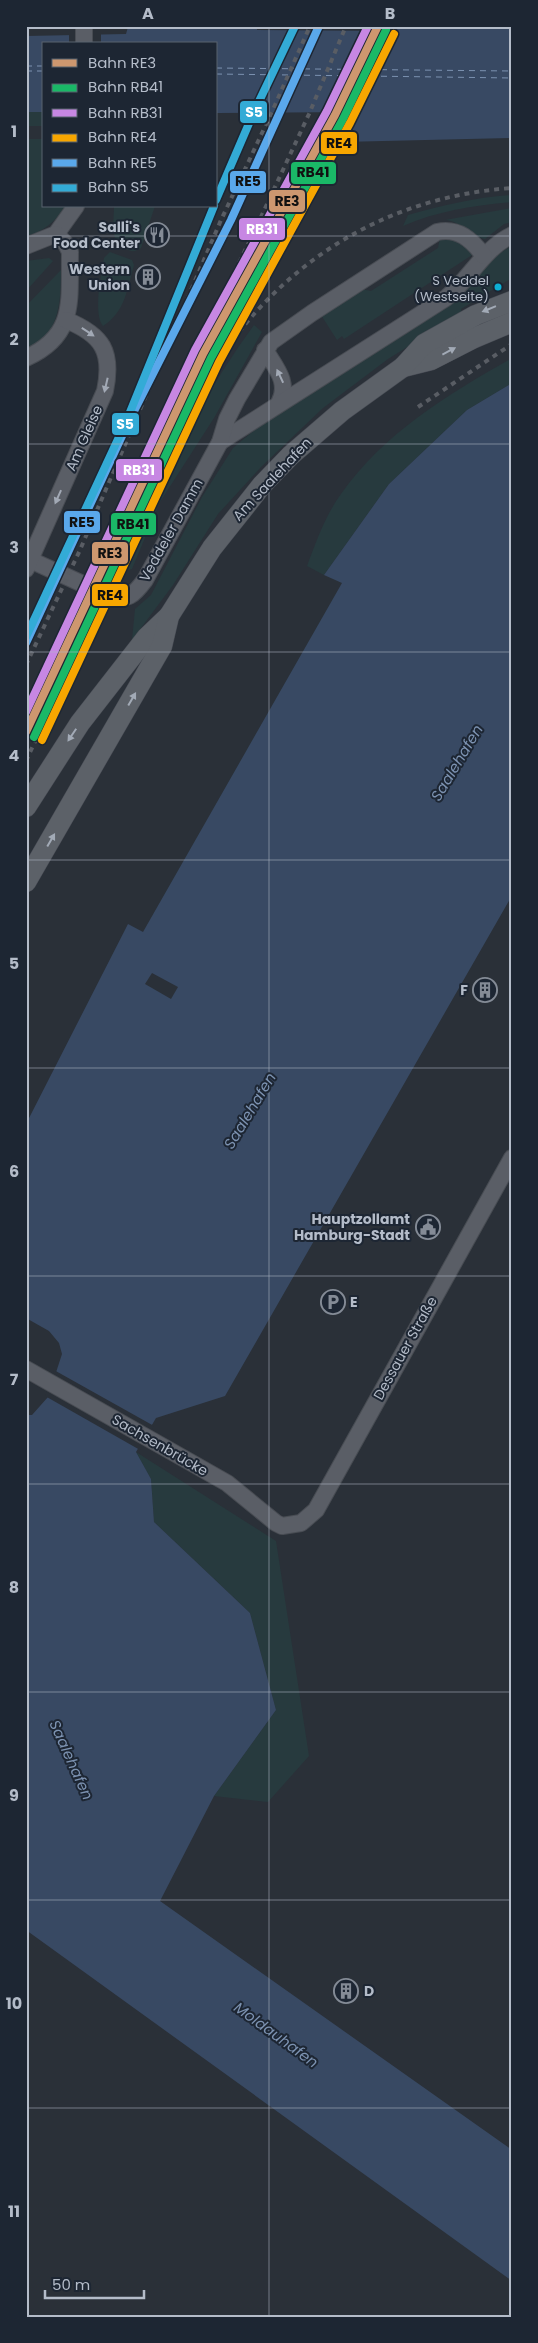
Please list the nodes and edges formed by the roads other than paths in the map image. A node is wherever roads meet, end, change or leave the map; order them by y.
1 (75, 208) edge
2 (56, 234) junction
3 (512, 235) edge
4 (26, 246) edge
5 (484, 256) junction
6 (512, 301) edge
7 (66, 320) junction
8 (512, 322) edge
9 (265, 350) junction
10 (26, 358) edge
11 (403, 367) junction
12 (279, 404) junction
13 (220, 442) junction
14 (28, 562) edge
15 (169, 616) junction
16 (26, 807) edge
17 (26, 882) edge
18 (512, 1158) edge
19 (26, 1369) edge
20 (288, 1526) joint

1 - 2 street
2 - 4 street
2 - 7 street
3 - 5 street, Veddeler Damm
5 - 9 street, Veddeler Damm
5 - 12 street, Veddeler Damm
6 -> 11 main road, Am Saalehafen
7 - 10 street
7 -> 14 street, Am Gleise
11 -> 8 main road, Am Saalehafen
12 -> 9 street
9 - 13 street, Veddeler Damm
11 - 15 main road, Am Saalehafen
12 - 13 street, Veddeler Damm
13 - 14 street, Veddeler Damm
15 -> 16 main road, Am Saalehafen
17 -> 15 main road, Am Saalehafen
18 - 20 street, Dessauer Straße
19 - 20 street, Sachsenbrücke

